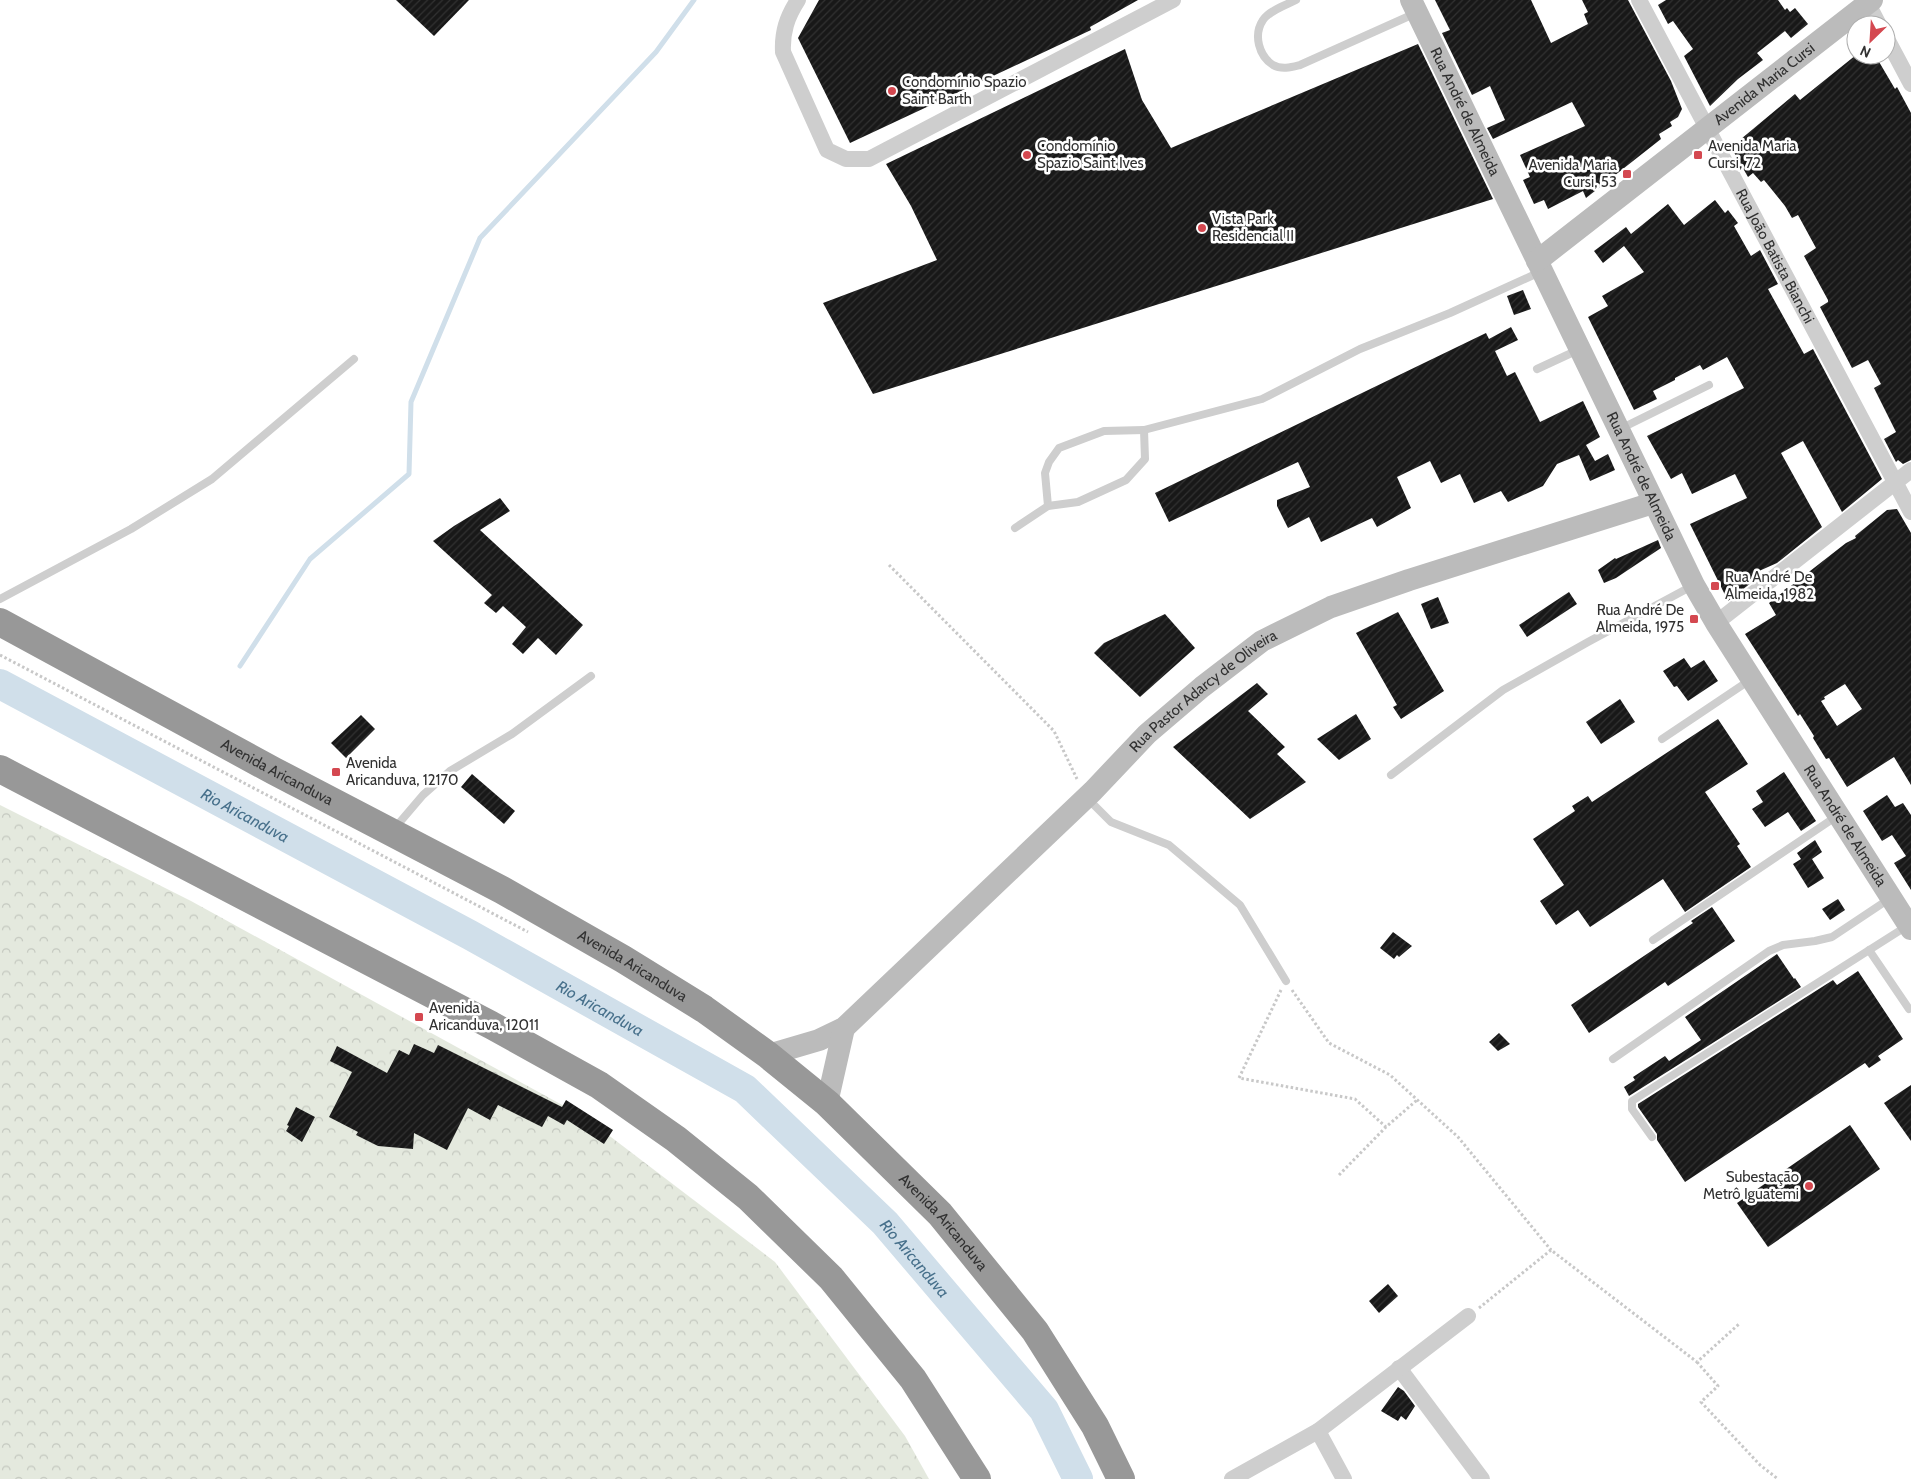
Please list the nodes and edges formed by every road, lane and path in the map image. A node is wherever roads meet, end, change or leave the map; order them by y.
1 (798, 0) edge
2 (1173, 0) edge
3 (1296, 0) edge
4 (1639, 0) edge
5 (1869, 1) edge
6 (1414, 6) edge
7 (1875, 15) edge
8 (1896, 56) edge
9 (1911, 84) edge
10 (1707, 129) junction
11 (1540, 266) junction
12 (1580, 349) junction
13 (354, 359) dead end
14 (1537, 369) dead end
15 (1709, 386) dead end
16 (1144, 430) junction
17 (1618, 430) junction
18 (1911, 470) edge
19 (1896, 482) junction
20 (1653, 503) junction
21 (1048, 506) junction
22 (1911, 512) edge
23 (1015, 528) dead end
24 (889, 565) dead end
25 (1694, 585) junction
26 (0, 599) edge
27 (0, 622) edge
28 (1716, 623) junction
29 (0, 655) edge
30 (591, 676) dead end
31 (1752, 679) junction
32 (1662, 739) dead end
33 (0, 769) edge
34 (1391, 775) dead end
35 (1086, 798) junction
36 (1838, 815) junction
37 (391, 833) junction
38 (1891, 897) junction
39 (1910, 927) edge
40 (529, 932) dead end
41 (1653, 940) dead end
42 (1869, 950) junction
43 (1286, 981) junction
44 (1909, 1009) dead end
45 (844, 1028) junction
46 (768, 1055) junction
47 (1613, 1059) dead end
48 (1417, 1100) junction
49 (827, 1103) junction
50 (1386, 1127) junction
51 (1652, 1137) dead end
52 (1339, 1175) dead end
53 (1550, 1250) junction
54 (1468, 1316) joint
55 (1740, 1324) dead end
56 (1697, 1362) junction
57 (1399, 1368) junction
58 (1318, 1431) junction
59 (977, 1479) edge
60 (1121, 1479) edge
61 (1232, 1479) edge
62 (1344, 1479) edge
63 (1482, 1479) edge
64 (1778, 1479) edge

1 - 2 street
3 - 6 lane
4 - 10 street, Rua João Batista Bianchi
5 - 7 street
5 - 10 street, Avenida Maria Cursi
6 - 11 street, Rua André de Almeida
8 - 9 street
10 - 11 street, Avenida Maria Cursi
10 - 19 street, Rua João Batista Bianchi
11 - 12 street, Rua André de Almeida
11 - 16 lane
12 - 14 lane
12 - 17 street, Rua André de Almeida
13 - 26 lane
15 - 17 lane
16 - 21 lane
16 - 21 lane
17 - 20 street, Rua André de Almeida
18 - 19 street
19 - 22 street, Rua João Batista Bianchi
19 - 28 street
20 - 25 street, Rua André de Almeida
20 - 35 street, Rua Pastor Adarcy de Oliveira
21 - 23 lane
24 - 35 path
25 - 28 street, Rua André de Almeida
25 - 34 lane
27 - 37 highway, Avenida Aricanduva
28 - 31 street, Rua André de Almeida
29 - 40 path
30 - 37 lane
31 - 32 lane
31 - 36 street, Rua André de Almeida
33 - 59 highway
35 - 43 lane
35 - 45 street, Rua Pastor Adarcy de Oliveira
36 - 38 street, Rua André de Almeida
36 - 41 lane
37 - 46 highway, Avenida Aricanduva
38 - 39 street, Rua André de Almeida
38 - 47 lane
39 - 42 lane
42 - 44 lane
42 - 51 lane
43 - 48 path
43 - 50 path
45 - 46 street, Rua Pastor Adarcy de Oliveira
45 - 49 street
46 - 49 highway, Avenida Aricanduva
48 - 50 path
48 - 53 path
49 - 60 highway, Avenida Aricanduva
50 - 52 path
53 - 54 path
53 - 56 path
54 - 57 street
55 - 56 path
56 - 64 path
57 - 58 street
57 - 63 street
58 - 61 street
58 - 62 street

